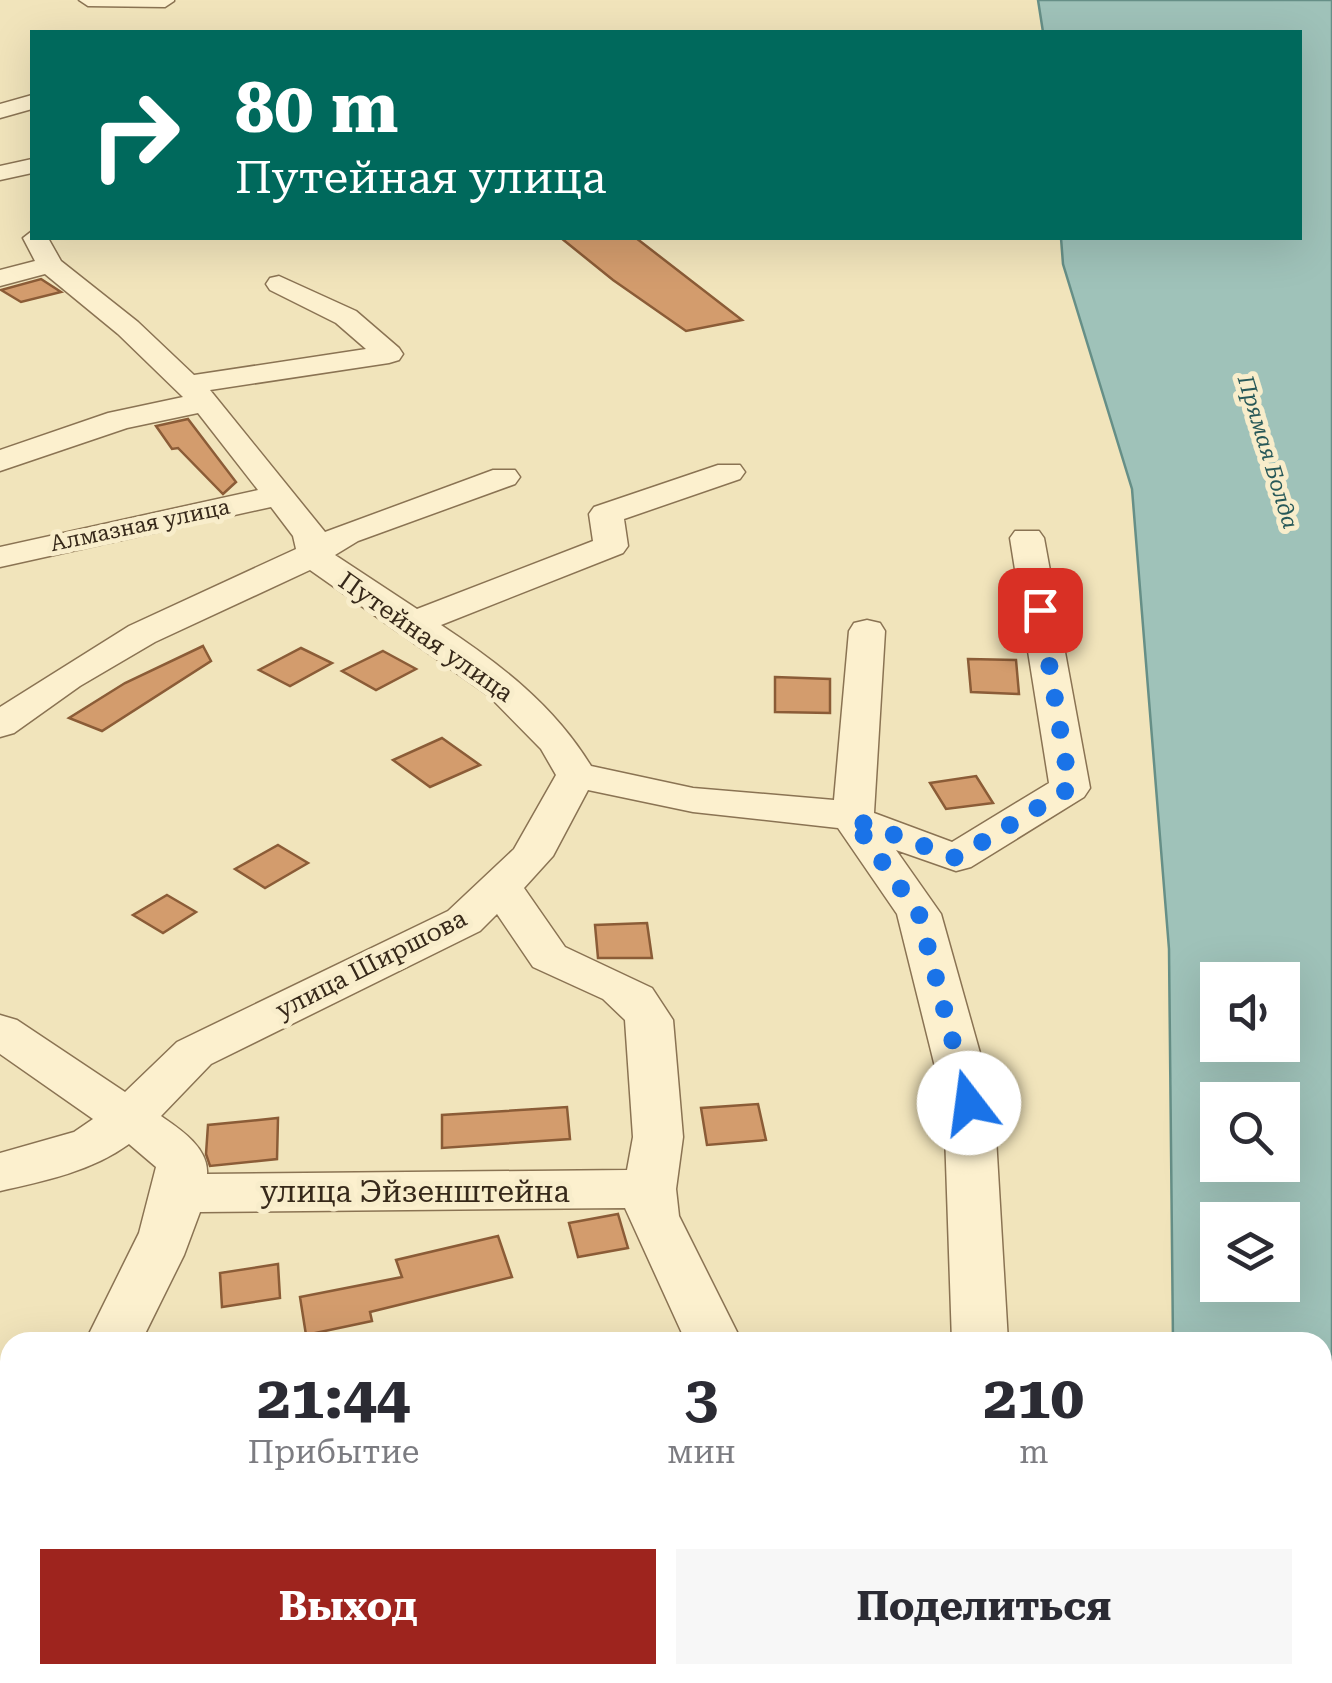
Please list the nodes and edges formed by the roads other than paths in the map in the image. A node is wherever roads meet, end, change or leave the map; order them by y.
1 (88, 0) edge
2 (165, 1) edge
3 (169, 24) dead end
4 (30, 103) edge
5 (0, 111) edge
6 (30, 166) edge
7 (0, 174) edge
8 (43, 251) edge
9 (0, 278) edge
10 (279, 284) dead end
11 (196, 394) junction
12 (0, 462) edge
13 (729, 472) dead end
14 (504, 477) dead end
15 (280, 495) junction
16 (1027, 538) dead end
17 (314, 554) junction
18 (0, 557) edge
19 (412, 624) junction
20 (867, 631) dead end
21 (0, 725) edge
22 (576, 775) junction
23 (852, 819) junction
24 (502, 888) junction
25 (0, 1031) edge
26 (130, 1118) junction
27 (0, 1172) edge
28 (650, 1189) junction
29 (181, 1193) junction
30 (118, 1332) edge
31 (709, 1332) edge
32 (980, 1332) edge

1 - 2 street
2 - 3 street
4 - 5 street
6 - 7 street
8 - 9 street
8 - 11 street, Путейная улица
10 - 11 street
11 - 12 street
11 - 15 street, Путейная улица
13 - 19 street
14 - 17 street
15 - 17 street, Путейная улица
15 - 18 street, Алмазная улица
16 - 23 street
17 - 19 street, Путейная улица
17 - 21 street
19 - 22 street, Путейная улица
20 - 23 street
22 - 23 street
22 - 24 street, улица Ширшова
23 - 32 street
24 - 26 street, улица Ширшова
24 - 28 street
25 - 26 street
26 - 27 street, улица Ширшова
26 - 29 street
28 - 29 street, улица Эйзенштейна
28 - 31 street
29 - 30 street

